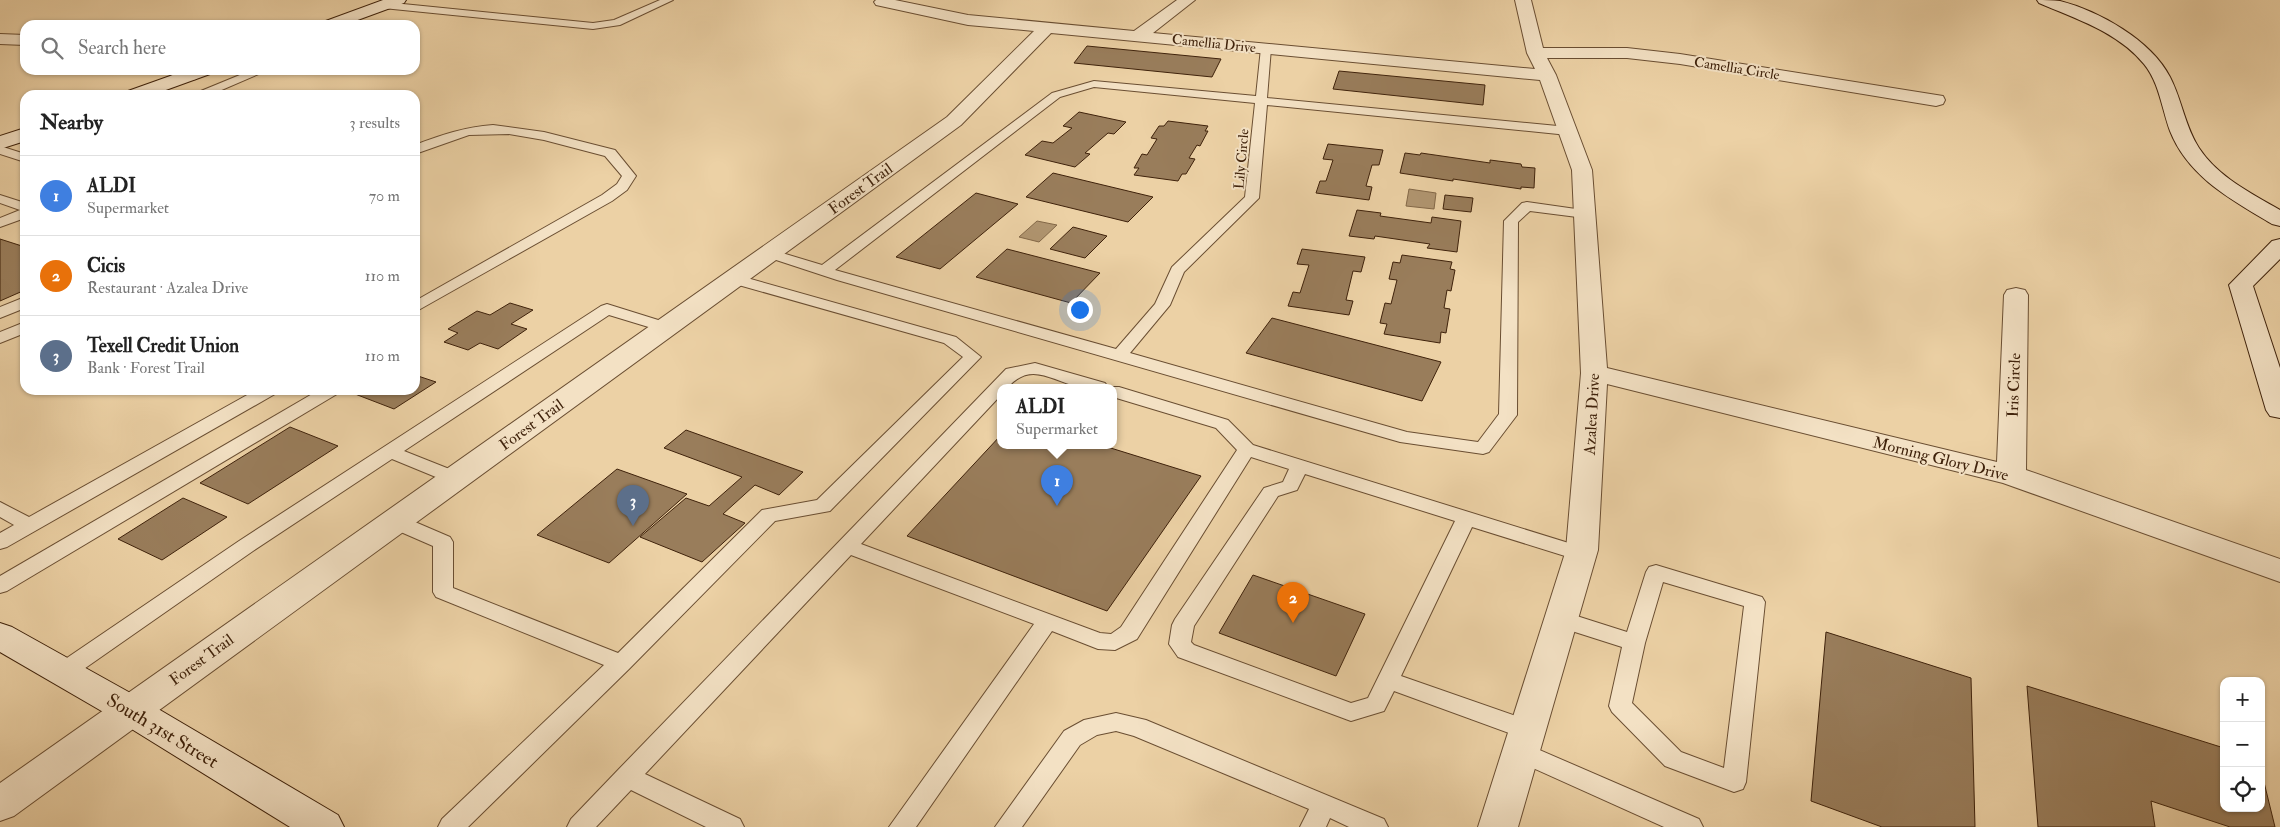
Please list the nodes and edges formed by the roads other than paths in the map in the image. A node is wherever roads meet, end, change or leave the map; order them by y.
1 (668, 0) edge
2 (1187, 0) edge
3 (1523, 0) edge
4 (2045, 0) edge
5 (884, 1) edge
6 (391, 3) edge
7 (343, 20) edge
8 (1048, 27) junction
9 (1139, 35) junction
10 (0, 38) edge
11 (20, 40) edge
12 (1266, 48) junction
13 (1541, 64) junction
14 (182, 75) edge
15 (250, 75) edge
16 (147, 90) edge
17 (212, 90) edge
18 (1936, 100) dead end
19 (1261, 102) junction
20 (1568, 131) junction
21 (20, 136) edge
22 (0, 144) edge
23 (420, 148) edge
24 (0, 150) edge
25 (20, 156) edge
26 (0, 199) edge
27 (20, 205) edge
28 (1585, 214) junction
29 (20, 215) edge
30 (2280, 218) edge
31 (0, 223) edge
32 (2280, 246) edge
33 (769, 253) junction
34 (824, 271) junction
35 (733, 279) junction
36 (2016, 295) dead end
37 (20, 304) edge
38 (420, 304) edge
39 (0, 314) edge
40 (665, 327) junction
41 (20, 329) edge
42 (0, 338) edge
43 (1120, 355) junction
44 (1594, 373) junction
45 (1002, 384) edge
46 (1090, 384) edge
47 (997, 389) edge
48 (1117, 392) edge
49 (260, 395) edge
50 (323, 395) edge
51 (2280, 410) edge
52 (1247, 449) junction
53 (390, 452) junction
54 (1300, 466) junction
55 (2011, 475) junction
56 (455, 478) junction
57 (0, 510) edge
58 (1466, 518) junction
59 (394, 521) junction
60 (29, 526) junction
61 (0, 542) edge
62 (847, 546) junction
63 (1581, 554) junction
64 (2280, 571) edge
65 (0, 586) edge
66 (1561, 618) junction
67 (1048, 621) junction
68 (0, 636) edge
69 (1634, 643) junction
70 (620, 663) junction
71 (63, 672) junction
72 (1388, 680) junction
73 (130, 710) junction
74 (1524, 741) junction
75 (627, 777) junction
76 (0, 804) edge
77 (1324, 804) junction
78 (313, 825) edge
79 (451, 827) edge
80 (580, 827) edge
81 (730, 827) edge
82 (902, 827) edge
83 (1008, 827) edge
84 (1313, 827) edge
85 (1375, 827) edge
86 (1498, 827) edge
87 (1690, 827) edge

1 - 6 lane
2 - 9 street
3 - 13 street, Azalea Drive
4 - 30 street
5 - 8 street, Camellia Drive
6 - 7 street
8 - 9 street, Camellia Drive
8 - 33 street, Forest Trail
9 - 12 street, Camellia Drive
10 - 11 street
12 - 13 street, Camellia Drive
12 - 19 lane, Lily Circle
13 - 18 street, Camellia Circle
13 - 20 street, Azalea Drive
14 - 16 street
15 - 17 lane
19 - 20 lane
19 - 34 lane
19 - 43 lane, Lily Circle
20 - 28 street, Azalea Drive
21 - 22 street
23 - 38 lane
24 - 25 lane
26 - 27 lane
28 - 43 lane
28 - 44 street, Azalea Drive
29 - 31 lane
32 - 51 street
33 - 34 lane
33 - 35 street, Forest Trail
34 - 43 lane
35 - 40 street, Forest Trail
35 - 70 lane
36 - 55 street, Iris Circle
37 - 39 lane
40 - 53 lane
40 - 56 street, Forest Trail
41 - 42 lane
44 - 55 street, Morning Glory Drive
44 - 63 street, Azalea Drive
45 - 46 lane
47 - 62 lane
48 - 52 lane
49 - 60 lane
50 - 65 lane
52 - 54 lane
52 - 67 lane
53 - 56 lane
53 - 71 lane
54 - 58 lane
54 - 72 lane
55 - 64 street, Morning Glory Drive
56 - 59 street, Forest Trail
57 - 60 lane
58 - 63 lane
58 - 72 lane
59 - 70 lane
59 - 73 street, Forest Trail
60 - 61 lane
62 - 67 lane
62 - 75 lane
63 - 66 street, Azalea Drive
66 - 69 lane
66 - 74 street, Azalea Drive
67 - 82 lane
68 - 71 street, South 31st Street
69 - 69 lane
70 - 79 lane
71 - 73 street, South 31st Street
72 - 74 lane
73 - 76 street, Forest Trail
73 - 78 street, South 31st Street
74 - 86 street, Azalea Drive
74 - 87 lane
75 - 80 lane
75 - 81 lane
77 - 83 lane
77 - 84 lane
77 - 85 lane

